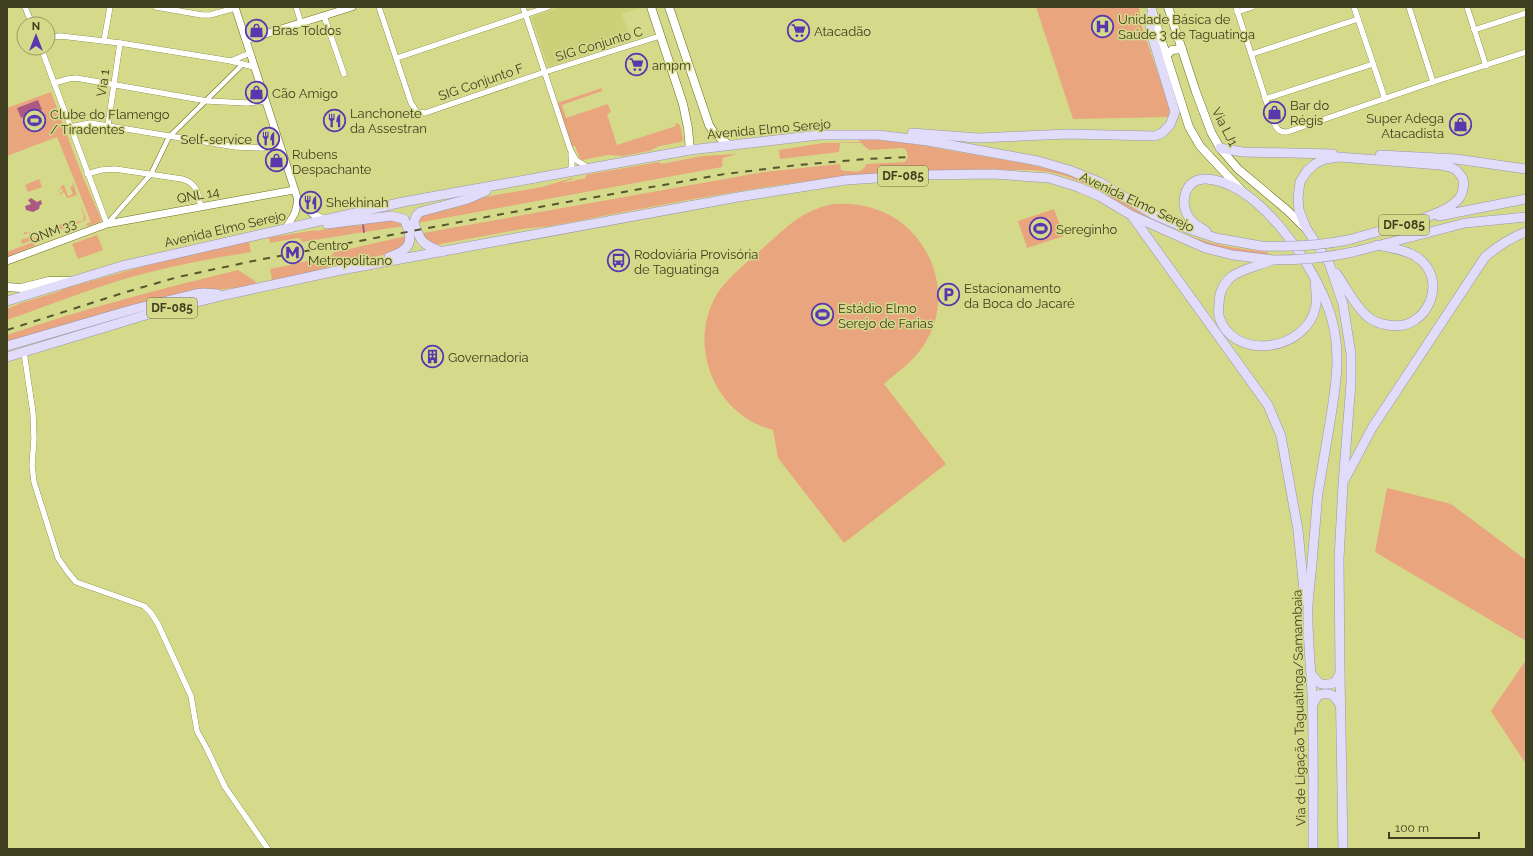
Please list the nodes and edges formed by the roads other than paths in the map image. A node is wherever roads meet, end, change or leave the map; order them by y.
1 (110, 7) edge
2 (156, 7) edge
3 (235, 7) edge
4 (296, 7) edge
5 (352, 7) edge
6 (379, 7) edge
7 (523, 7) edge
8 (548, 7) edge
9 (651, 7) edge
10 (669, 7) edge
11 (1168, 7) edge
12 (1252, 7) edge
13 (1354, 7) edge
14 (1409, 7) edge
15 (1467, 7) edge
16 (1152, 10) edge
17 (1237, 10) edge
18 (1526, 13) edge
19 (526, 15) junction
20 (324, 16) junction
21 (1358, 20) junction
22 (301, 23) junction
23 (1474, 30) junction
24 (56, 36) edge
25 (660, 36) junction
26 (246, 40) junction
27 (104, 41) junction
28 (120, 43) junction
29 (1182, 49) junction
30 (250, 52) junction
31 (1526, 52) edge
32 (1252, 54) junction
33 (44, 56) edge
34 (1166, 56) junction
35 (397, 58) junction
36 (231, 61) junction
37 (1373, 64) junction
38 (242, 65) junction
39 (1486, 66) junction
40 (254, 67) junction
41 (544, 72) junction
42 (344, 74) dead end
43 (1433, 82) junction
44 (54, 83) junction
45 (114, 86) junction
46 (1265, 99) junction
47 (1385, 100) junction
48 (207, 101) junction
49 (265, 101) junction
50 (108, 126) junction
51 (70, 127) junction
52 (878, 135) junction
53 (169, 137) junction
54 (279, 145) junction
55 (729, 145) junction
56 (1220, 148) junction
57 (570, 149) junction
58 (690, 150) junction
59 (589, 168) junction
60 (1526, 169) edge
61 (569, 172) junction
62 (87, 174) junction
63 (151, 174) junction
64 (506, 184) junction
65 (294, 190) junction
66 (1243, 192) junction
67 (1526, 199) edge
68 (298, 200) junction
69 (201, 207) junction
70 (1131, 215) junction
71 (1526, 217) edge
72 (323, 219) junction
73 (1422, 219) junction
74 (309, 223) junction
75 (107, 224) junction
76 (286, 228) junction
77 (1306, 228) junction
78 (1526, 232) edge
79 (1216, 238) junction
80 (1376, 245) junction
81 (442, 252) junction
82 (1272, 260) junction
83 (7, 261) edge
84 (1329, 263) junction
85 (357, 267) junction
86 (1315, 275) junction
87 (74, 280) junction
88 (7, 287) edge
89 (225, 295) junction
90 (7, 301) edge
91 (7, 346) edge
92 (24, 352) junction
93 (7, 357) edge
94 (1343, 484) junction
95 (1308, 608) junction
96 (1340, 674) junction
97 (1312, 675) junction
98 (1313, 705) junction
99 (1340, 705) junction
100 (268, 849) edge
101 (1313, 849) edge
102 (1343, 849) edge

1 - 27 street
2 - 3 street
3 - 26 street
4 - 22 street
5 - 20 street
6 - 35 street
7 - 19 street
8 - 19 street
9 - 25 main road
10 - 55 main road
11 - 29 main road, Via LJ1
12 - 17 street
13 - 21 street
14 - 43 street
15 - 23 street
16 - 34 main road, Via LJ1
16 - 52 main road
17 - 32 street
18 - 23 street
19 - 35 street
19 - 41 street
20 - 22 street
20 - 42 street
21 - 32 street
21 - 37 street
22 - 26 street
23 - 39 street
24 - 27 street
25 - 41 street, SIG Conjunto C
25 - 58 main road
26 - 30 street
27 - 28 street
28 - 36 street
28 - 45 street, Via 1
29 - 34 main road
29 - 56 main road, Via LJ1
30 - 36 street
30 - 40 street
31 - 39 street
32 - 46 street
33 - 44 street
34 - 66 main road, Via LJ1
35 - 41 street, SIG Conjunto F
36 - 38 street
37 - 46 street
37 - 47 street
38 - 40 street
38 - 48 street
39 - 43 street
40 - 49 street
41 - 57 street
43 - 47 street
44 - 45 street
44 - 51 street
45 - 48 street
45 - 50 street, Via 1
46 - 47 street
48 - 49 street
48 - 53 street
49 - 54 street
50 - 51 street
50 - 53 street
51 - 62 street
52 - 55 main road, Avenida Elmo Serejo / DF-085
52 - 79 main road, Avenida Elmo Serejo / DF-085
53 - 54 street
53 - 63 street
54 - 65 street
55 - 58 main road, Avenida Elmo Serejo / DF-085
56 - 60 main road
56 - 77 main road, Via LJ1
57 - 59 street
57 - 61 street
58 - 59 main road, Avenida Elmo Serejo / DF-085
59 - 61 main road, Avenida Elmo Serejo / DF-085
61 - 64 main road, Avenida Elmo Serejo / DF-085
62 - 63 street
62 - 75 street
63 - 69 street
63 - 75 street
64 - 72 main road, Avenida Elmo Serejo / DF-085
64 - 81 main road
65 - 68 street
65 - 69 street, QNL 14
66 - 79 main road, Via de Ligação Taguatinga/Samambaia
66 - 86 main road, Via de Ligação Taguatinga/Samambaia
67 - 73 main road, Avenida Elmo Serejo / DF-085
68 - 72 street
68 - 76 street
69 - 75 street, QNL 14
70 - 81 main road, Avenida Elmo Serejo / DF-085
70 - 82 main road, Avenida Elmo Serejo / DF-085
70 - 95 main road
71 - 80 main road, Avenida Elmo Serejo / DF-085
72 - 74 main road, Avenida Elmo Serejo / DF-085
73 - 77 main road
73 - 79 main road, Avenida Elmo Serejo / DF-085, bridge
74 - 76 main road, Avenida Elmo Serejo / DF-085
74 - 85 main road
75 - 83 street, QNM 33
76 - 87 main road, Avenida Elmo Serejo / DF-085
77 - 84 main road
78 - 94 main road
80 - 82 main road, Avenida Elmo Serejo / DF-085, bridge
80 - 84 main road
81 - 85 main road, Avenida Elmo Serejo / DF-085
82 - 86 main road
84 - 94 main road
85 - 89 main road, Avenida Elmo Serejo / DF-085
86 - 95 main road, Via de Ligação Taguatinga/Samambaia
87 - 88 main road
87 - 90 main road, Avenida Elmo Serejo / DF-085
89 - 91 main road
89 - 92 main road, Avenida Elmo Serejo / DF-085
92 - 93 main road, Avenida Elmo Serejo / DF-085
92 - 100 street
94 - 96 main road
95 - 97 main road, Via de Ligação Taguatinga/Samambaia
96 - 97 main road
96 - 99 main road
97 - 98 main road, Via de Ligação Taguatinga/Samambaia
98 - 99 main road
98 - 101 main road, Via de Ligação Taguatinga/Samambaia
99 - 102 main road

